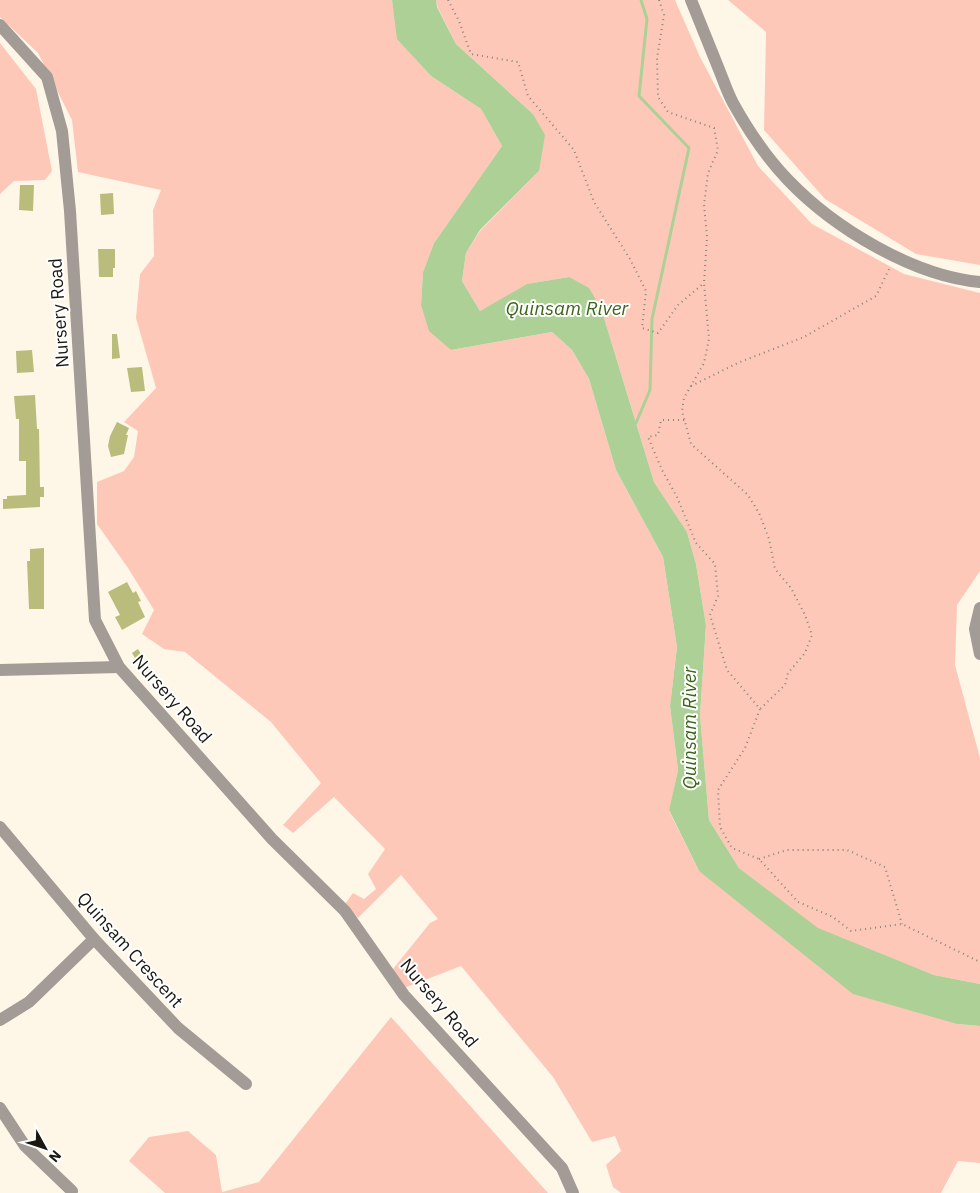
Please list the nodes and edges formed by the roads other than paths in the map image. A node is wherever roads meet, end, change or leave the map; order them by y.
1 (691, 0) edge
2 (0, 25) edge
3 (980, 282) edge
4 (980, 608) edge
5 (980, 654) edge
6 (119, 667) junction
7 (0, 670) edge
8 (0, 827) edge
9 (94, 939) junction
10 (0, 1020) edge
11 (246, 1084) dead end
12 (0, 1108) edge
13 (72, 1191) dead end
14 (573, 1193) edge

1 - 3 street
2 - 6 street, Nursery Road
4 - 5 street
6 - 7 street
6 - 14 street, Nursery Road
8 - 9 street, Quinsam Crescent
9 - 10 street
9 - 11 street, Quinsam Crescent
12 - 13 street

